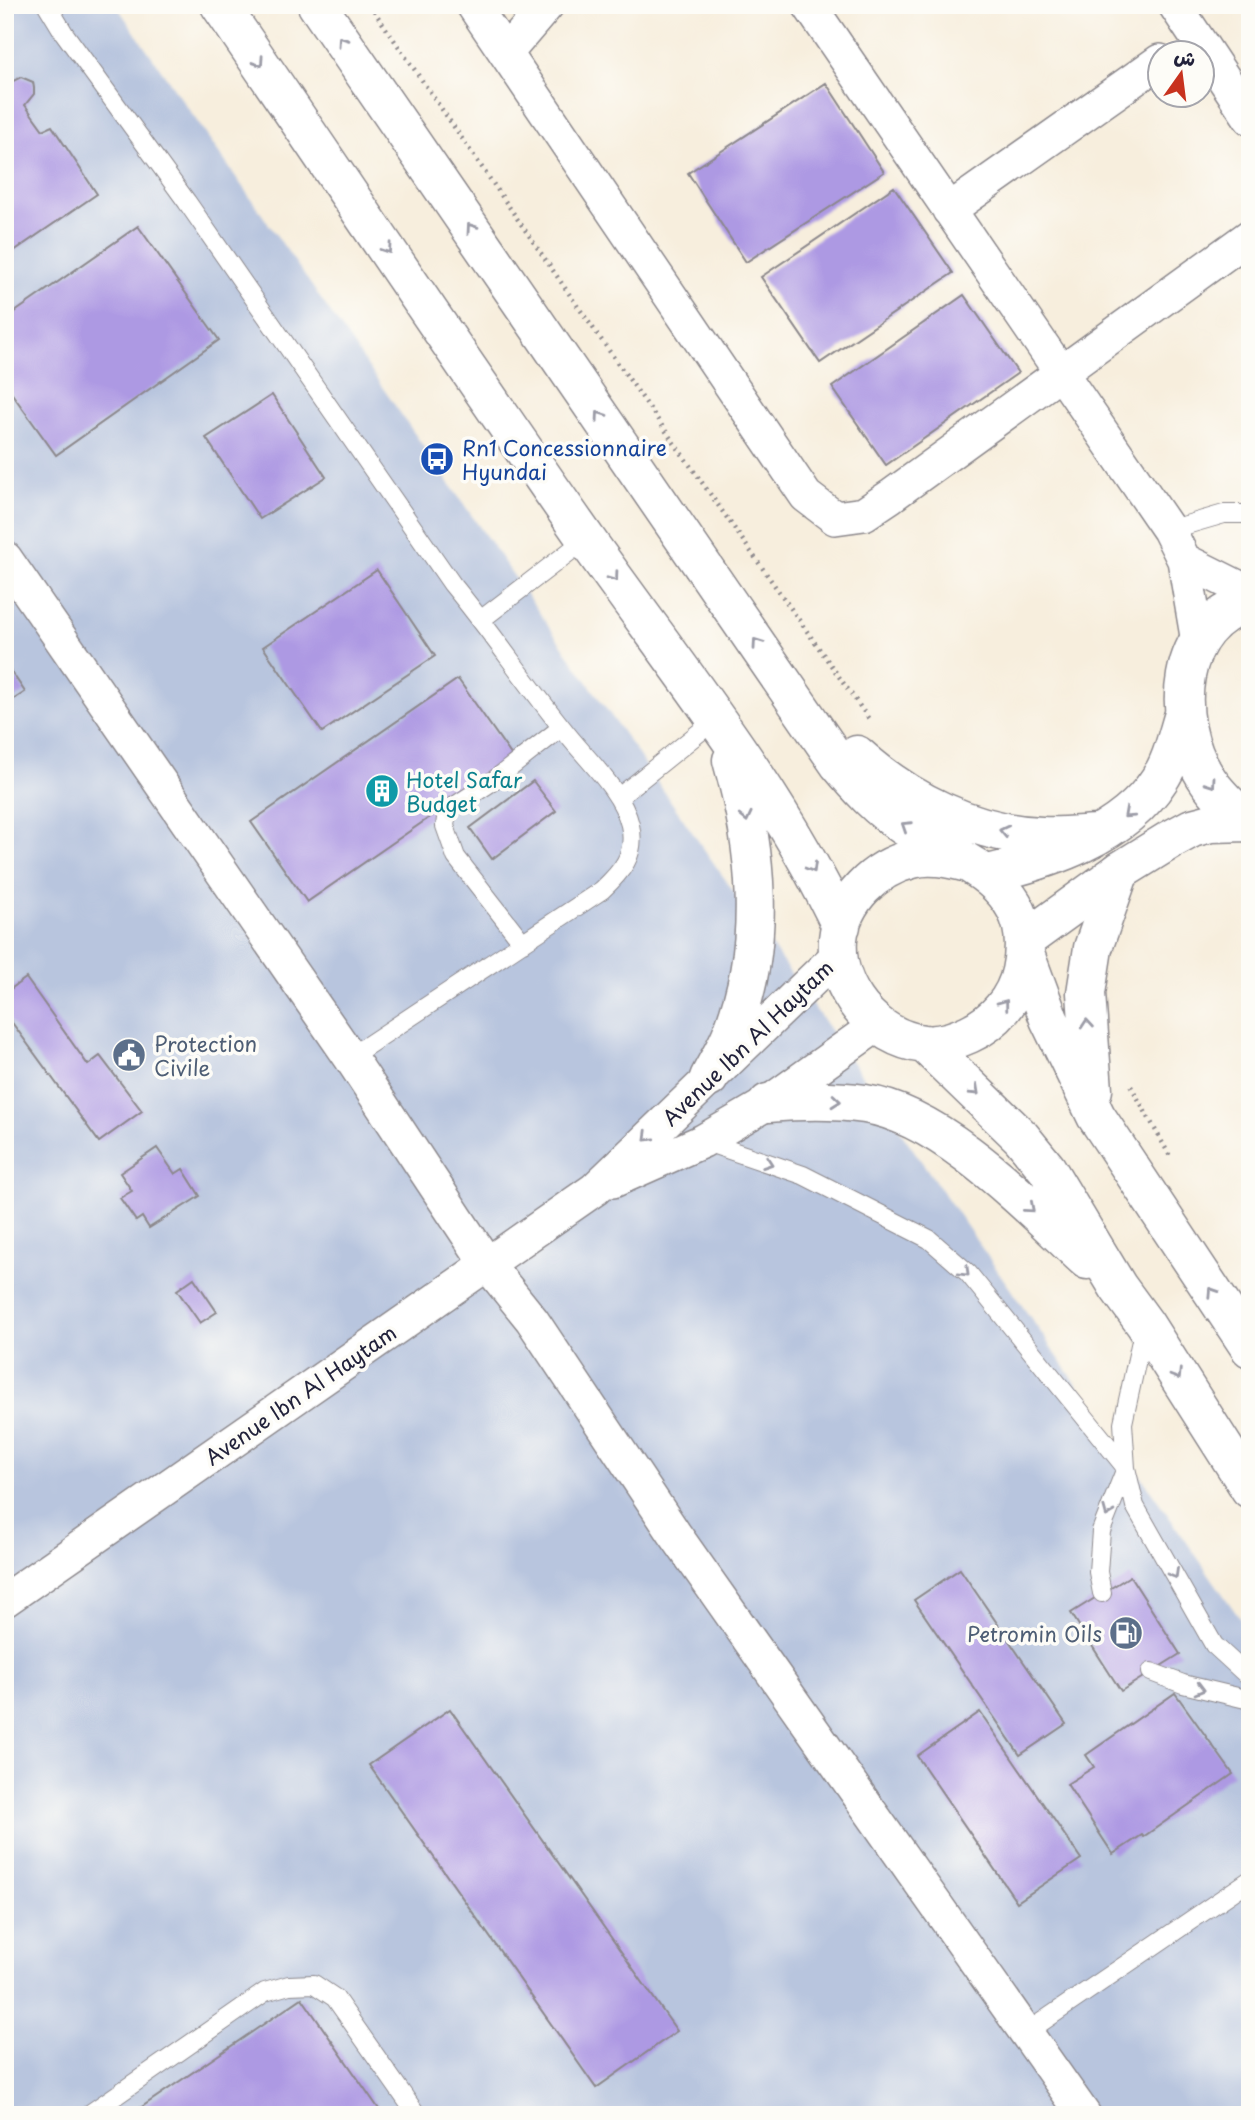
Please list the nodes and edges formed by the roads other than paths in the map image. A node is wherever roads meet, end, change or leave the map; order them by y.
1 (47, 5) edge
2 (220, 5) edge
3 (317, 5) edge
4 (473, 5) edge
5 (547, 5) edge
6 (809, 5) edge
7 (1175, 5) edge
8 (1183, 38) edge
9 (506, 53) junction
10 (1146, 71) edge
11 (1216, 80) edge
12 (1250, 118) edge
13 (949, 210) junction
14 (1250, 236) edge
15 (1061, 374) junction
16 (1250, 514) edge
17 (1170, 530) junction
18 (586, 539) junction
19 (5, 558) edge
20 (1184, 560) junction
21 (1250, 593) edge
22 (1250, 603) edge
23 (482, 620) junction
24 (1198, 642) junction
25 (796, 699) junction
26 (1184, 714) junction
27 (720, 723) junction
28 (561, 728) junction
29 (619, 797) junction
30 (1249, 822) edge
31 (1096, 834) junction
32 (976, 868) junction
33 (1120, 871) junction
34 (840, 940) junction
35 (523, 943) junction
36 (1025, 947) junction
37 (877, 1025) junction
38 (925, 1044) junction
39 (350, 1057) junction
40 (709, 1078) junction
41 (768, 1103) junction
42 (1096, 1116) junction
43 (704, 1141) junction
44 (595, 1189) junction
45 (488, 1264) junction
46 (1118, 1287) junction
47 (1145, 1324) junction
48 (1250, 1348) edge
49 (1126, 1468) junction
50 (1250, 1489) edge
51 (1102, 1593) dead end
52 (5, 1600) edge
53 (1152, 1672) dead end
54 (1250, 1678) edge
55 (1250, 1700) edge
56 (1250, 1880) edge
57 (1027, 2032) junction
58 (88, 2115) edge
59 (418, 2115) edge
60 (1083, 2115) edge

1 - 23 lane
2 -> 18 main road
25 -> 3 main road
4 - 9 street
5 - 9 street
6 - 13 street
7 - 8 street
9 - 15 street
10 - 13 street
11 - 12 street
13 - 15 street
14 - 15 street
15 - 17 street
16 - 17 lane
17 - 20 street
18 - 23 lane
18 -> 27 main road
19 - 39 street
20 - 21 street
20 - 24 street
22 - 24 main road
23 - 28 lane
24 - 26 main road
31 -> 25 main road
32 -> 25 main road
26 -> 30 main road
26 -> 31 main road
27 - 29 lane
27 -> 34 main road
27 -> 40 main road
28 - 29 lane
28 - 35 lane
29 - 35 lane
30 - 33 main road
31 - 32 main road
32 - 34 main road
32 - 36 main road
33 - 36 main road
42 -> 33 main road
34 - 37 main road
34 - 40 street, Avenue Ibn Al Haytam
35 - 39 lane
38 -> 36 main road
36 - 42 main road
37 - 38 main road
37 - 41 street, Avenue Ibn Al Haytam
38 -> 46 main road
39 - 45 street
40 -> 44 street, Avenue Ibn Al Haytam
41 - 43 street, Avenue Ibn Al Haytam
41 -> 46 main road
48 -> 42 main road
43 - 44 street, Avenue Ibn Al Haytam
43 -> 49 lane
44 - 45 street, Avenue Ibn Al Haytam
45 - 52 street, Avenue Ibn Al Haytam
45 - 57 street
46 - 47 main road
47 - 49 lane
47 -> 50 main road
49 -> 51 lane
49 -> 54 lane
53 -> 55 lane
56 - 57 lane
57 - 60 street
58 - 59 lane

